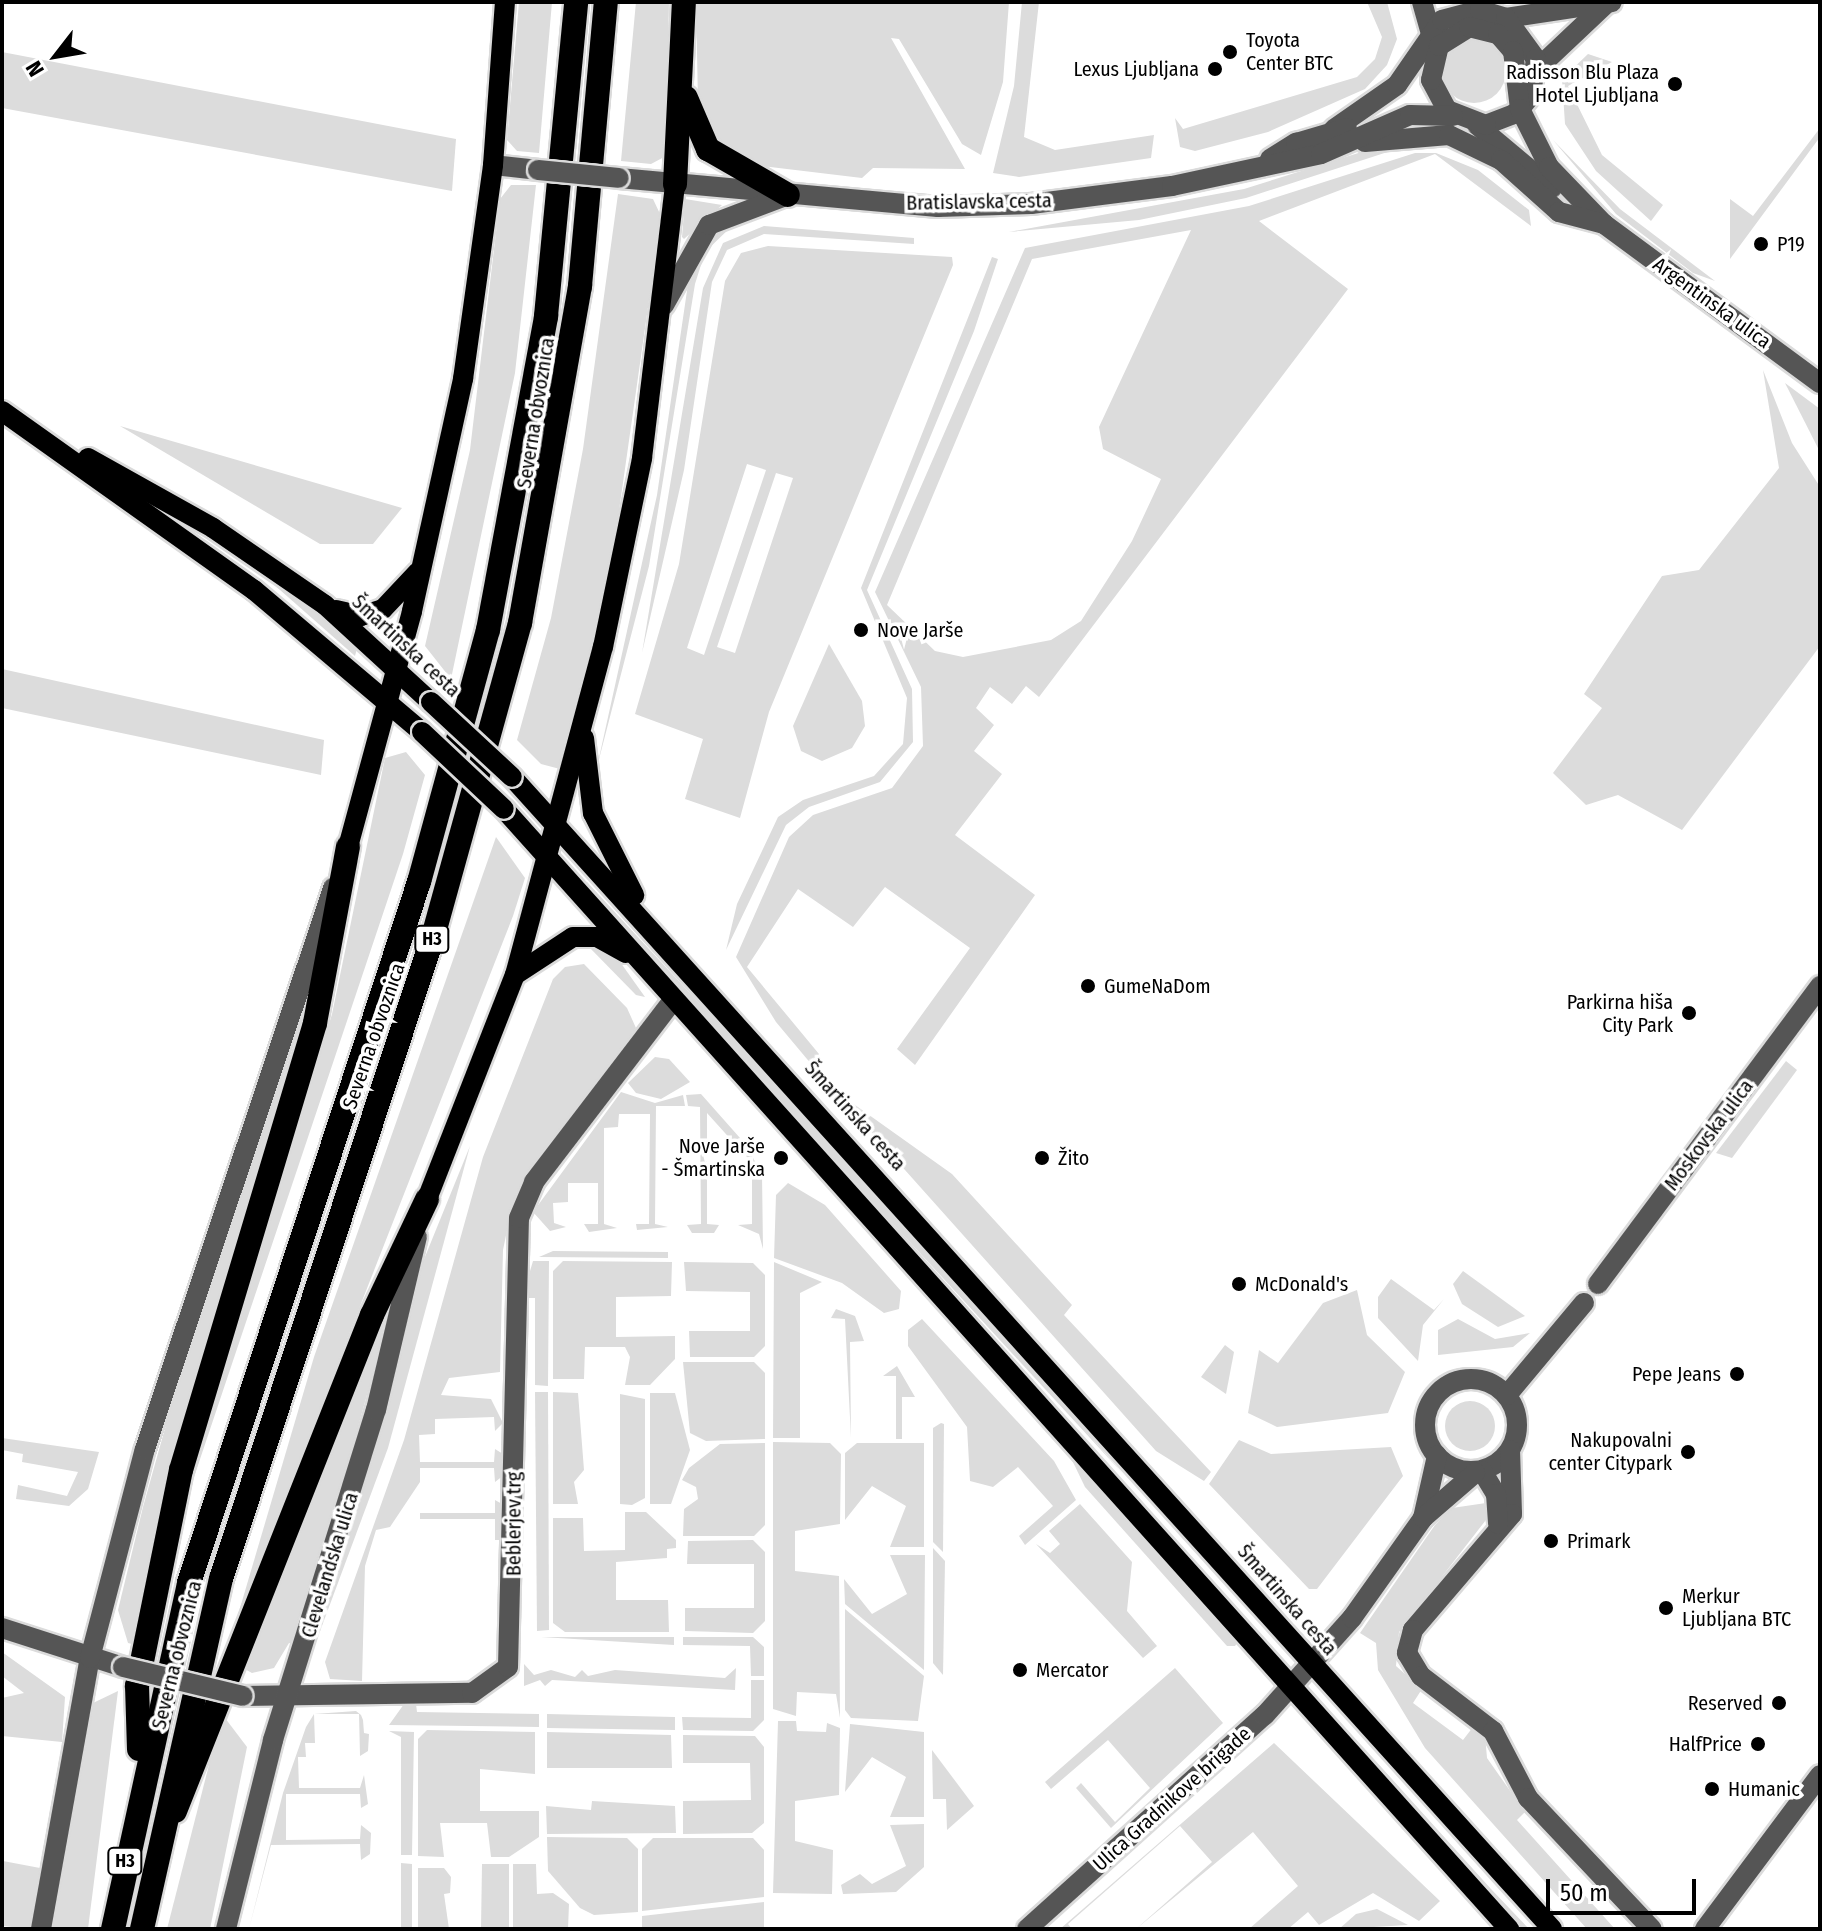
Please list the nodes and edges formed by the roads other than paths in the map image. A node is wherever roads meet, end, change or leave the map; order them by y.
1 (505, 2) edge
2 (576, 2) edge
3 (606, 2) edge
4 (684, 2) edge
5 (1408, 2) edge
6 (1422, 2) edge
7 (1602, 4) edge
8 (1463, 6) edge
9 (1506, 26) junction
10 (1429, 48) junction
11 (1537, 69) junction
12 (682, 82) junction
13 (1526, 102) junction
14 (1453, 116) junction
15 (1477, 125) junction
16 (1334, 129) junction
17 (1353, 144) junction
18 (1266, 162) junction
19 (493, 165) junction
20 (675, 184) junction
21 (788, 195) junction
22 (1573, 217) junction
23 (1604, 224) junction
24 (664, 305) junction
25 (1820, 383) edge
26 (2, 411) edge
27 (38, 435) junction
28 (424, 562) junction
29 (325, 605) junction
30 (396, 668) junction
31 (387, 703) junction
32 (583, 726) junction
33 (556, 824) junction
34 (348, 847) junction
35 (547, 857) junction
36 (653, 926) junction
37 (646, 967) junction
38 (515, 975) junction
39 (1820, 986) edge
40 (674, 999) junction
41 (427, 1199) junction
42 (1598, 1284) dead end
43 (1584, 1303) dead end
44 (1507, 1395) junction
45 (1510, 1450) junction
46 (1437, 1456) junction
47 (1478, 1472) junction
48 (1423, 1518) junction
49 (1498, 1524) junction
50 (2, 1628) edge
51 (90, 1658) junction
52 (1312, 1665) junction
53 (1292, 1685) junction
54 (288, 1696) junction
55 (1820, 1775) edge
56 (139, 1793) junction
57 (157, 1854) junction
58 (41, 1929) edge
59 (113, 1929) edge
60 (142, 1929) edge
61 (226, 1929) edge
62 (1027, 1929) edge
63 (1509, 1929) edge
64 (1552, 1929) edge
65 (1652, 1929) edge
66 (1705, 1929) edge

1 - 19 main road
2 - 56 highway, Severna obvoznica / H3
3 - 57 highway, Severna obvoznica / H3
4 - 12 highway
5 - 10 street
6 - 10 street
7 - 9 street
7 - 11 street
8 - 9 street
8 - 10 street
9 - 10 street
9 - 11 street
9 - 13 street
10 - 14 street
10 - 16 street
10 - 16 street
11 - 13 street
12 - 20 highway
12 - 21 highway
13 - 15 street
13 - 23 street, Argentinska ulica
14 - 15 street
14 - 17 street, Bratislavska cesta
15 - 22 street
16 - 18 street
17 - 18 street, Bratislavska cesta
17 - 22 street, Argentinska ulica
18 - 21 street, Bratislavska cesta
19 - 20 street, Bratislavska cesta, bridge
19 - 28 main road
20 - 21 street, Bratislavska cesta
20 - 24 main road
21 - 24 street
22 - 23 street, Argentinska ulica
23 - 25 street, Argentinska ulica
24 - 32 main road
26 - 27 main road, Šmartinska cesta
27 - 29 main road, Šmartinska cesta
27 - 31 main road, Šmartinska cesta
28 - 29 main road
28 - 30 main road
29 - 30 main road, Šmartinska cesta
30 - 31 main road
30 - 33 main road, Šmartinska cesta, bridge
31 - 34 main road
31 - 35 main road, Šmartinska cesta, bridge
32 - 33 main road
32 - 36 main road
33 - 35 main road
33 - 36 main road, Šmartinska cesta
34 - 51 street
34 - 56 highway
35 - 37 main road, Šmartinska cesta
35 - 38 main road
36 - 52 main road, Šmartinska cesta
37 - 38 main road
37 - 40 main road, Šmartinska cesta
38 - 41 main road
39 - 42 street, Moskovska ulica
40 - 53 main road, Šmartinska cesta
40 - 54 street, Beblerjev trg
41 - 54 street, Clevelandska ulica
41 - 57 highway
43 - 44 street
44 - 45 street
44 - 46 street
45 - 47 street
45 - 49 street
46 - 47 street
46 - 48 street
47 - 48 street
47 - 49 street
48 - 52 street
49 - 65 street
50 - 51 street, Beblerjev trg
51 - 54 street, Beblerjev trg, bridge
51 - 58 street
52 - 53 street, Ulica Gradnikove brigade
52 - 64 main road, Šmartinska cesta
53 - 62 street, Ulica Gradnikove brigade
53 - 63 main road, Šmartinska cesta
54 - 61 street, Clevelandska ulica
55 - 66 street
56 - 59 highway, Severna obvoznica / H3
57 - 60 highway, Severna obvoznica / H3

